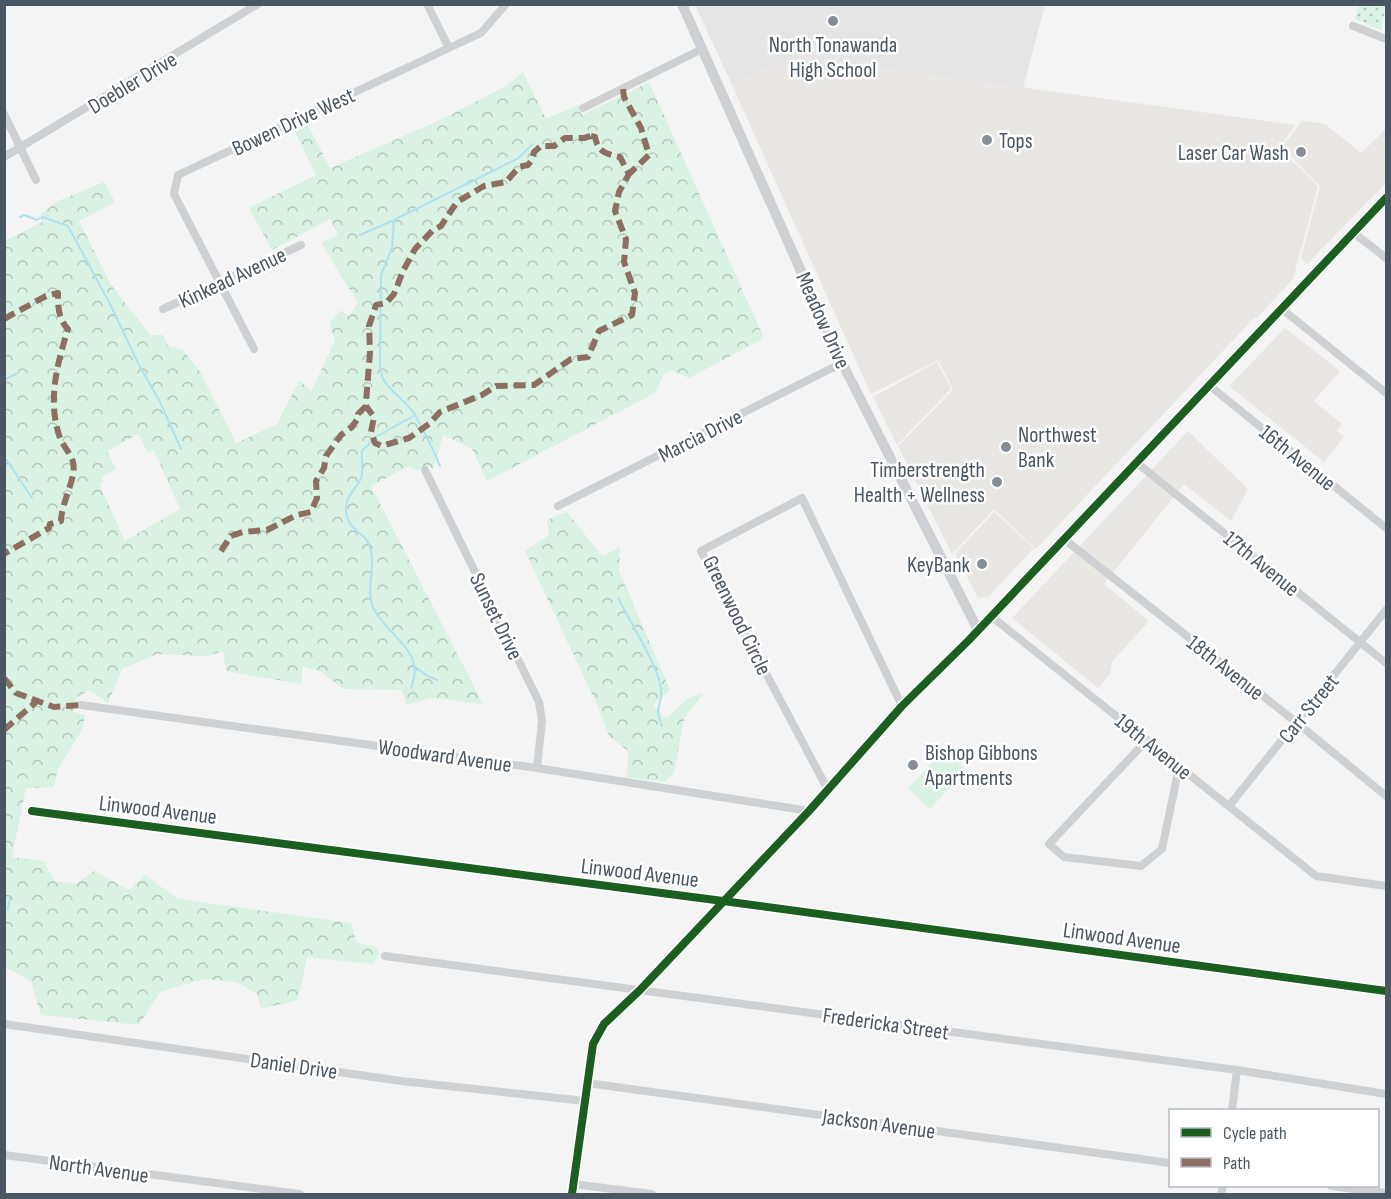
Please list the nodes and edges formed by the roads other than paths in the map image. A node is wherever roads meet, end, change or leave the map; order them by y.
1 (258, 4) edge
2 (427, 4) edge
3 (506, 4) edge
4 (682, 4) edge
5 (1353, 26) dead end
6 (1386, 39) edge
7 (449, 48) junction
8 (702, 49) junction
9 (583, 108) dead end
10 (4, 114) edge
11 (22, 148) junction
12 (4, 158) edge
13 (36, 180) dead end
14 (1386, 198) edge
15 (1354, 232) junction
16 (301, 245) dead end
17 (1386, 258) edge
18 (219, 282) junction
19 (163, 309) dead end
20 (1282, 309) junction
21 (254, 349) dead end
22 (842, 363) junction
23 (1210, 386) junction
24 (1386, 393) edge
25 (1137, 463) junction
26 (425, 470) dead end
27 (558, 506) dead end
28 (1386, 528) edge
29 (1064, 539) junction
30 (1386, 610) edge
31 (991, 616) junction
32 (978, 630) junction
33 (1361, 642) junction
34 (1386, 663) edge
35 (81, 705) dead end
36 (902, 706) junction
37 (1296, 722) junction
38 (1147, 740) junction
39 (1179, 766) junction
40 (537, 768) junction
41 (828, 789) junction
42 (1386, 796) edge
43 (1229, 806) junction
44 (32, 811) dead end
45 (809, 811) junction
46 (1386, 886) edge
47 (723, 901) junction
48 (385, 956) dead end
49 (640, 990) junction
50 (1386, 990) edge
51 (4, 1023) edge
52 (1237, 1070) junction
53 (587, 1083) junction
54 (1386, 1094) edge
55 (585, 1101) junction
56 (1232, 1109) edge
57 (4, 1155) edge
58 (1169, 1163) edge
59 (1345, 1187) edge
60 (572, 1189) edge
61 (1386, 1193) edge
62 (300, 1194) edge
63 (652, 1194) edge

1 - 11 street, Doebler Drive
2 - 7 street
3 - 7 street, Bowen Drive West
4 - 8 street, Meadow Drive
5 - 6 street
7 - 18 street, Bowen Drive West
8 - 9 street
8 - 22 street, Meadow Drive
10 - 11 street
11 - 12 street, Doebler Drive
11 - 13 street
14 - 15 street
15 - 17 street
15 - 20 street
16 - 18 street, Kinkead Avenue
18 - 19 street, Kinkead Avenue
18 - 21 street
20 - 23 street
20 - 24 street
22 - 27 street, Marcia Drive
22 - 32 street, Meadow Drive
23 - 25 street
23 - 28 street, 16th Avenue
25 - 29 street
25 - 33 street, 17th Avenue
26 - 40 street, Sunset Drive
29 - 31 street
29 - 37 street, 18th Avenue
30 - 33 street, Carr Street
31 - 32 street
31 - 38 street, 19th Avenue
32 - 36 street
33 - 34 street, 17th Avenue
33 - 37 street, Carr Street
35 - 40 street, Woodward Avenue
36 - 41 street
36 - 41 street, Greenwood Circle
37 - 42 street, 18th Avenue
37 - 43 street, Carr Street
38 - 39 street, 19th Avenue
38 - 39 street
39 - 43 street, 19th Avenue
40 - 45 street, Woodward Avenue
41 - 45 street
43 - 46 street, 19th Avenue
44 - 47 street, Linwood Avenue
45 - 47 street
47 - 49 street
47 - 50 street, Linwood Avenue
48 - 49 street, Fredericka Street
49 - 52 street, Fredericka Street
49 - 53 street
51 - 55 street, Daniel Drive
52 - 54 street, Fredericka Street
52 - 56 street
53 - 55 street
53 - 58 street, Jackson Avenue
55 - 60 street
57 - 62 street, North Avenue
59 - 61 street
60 - 63 street

